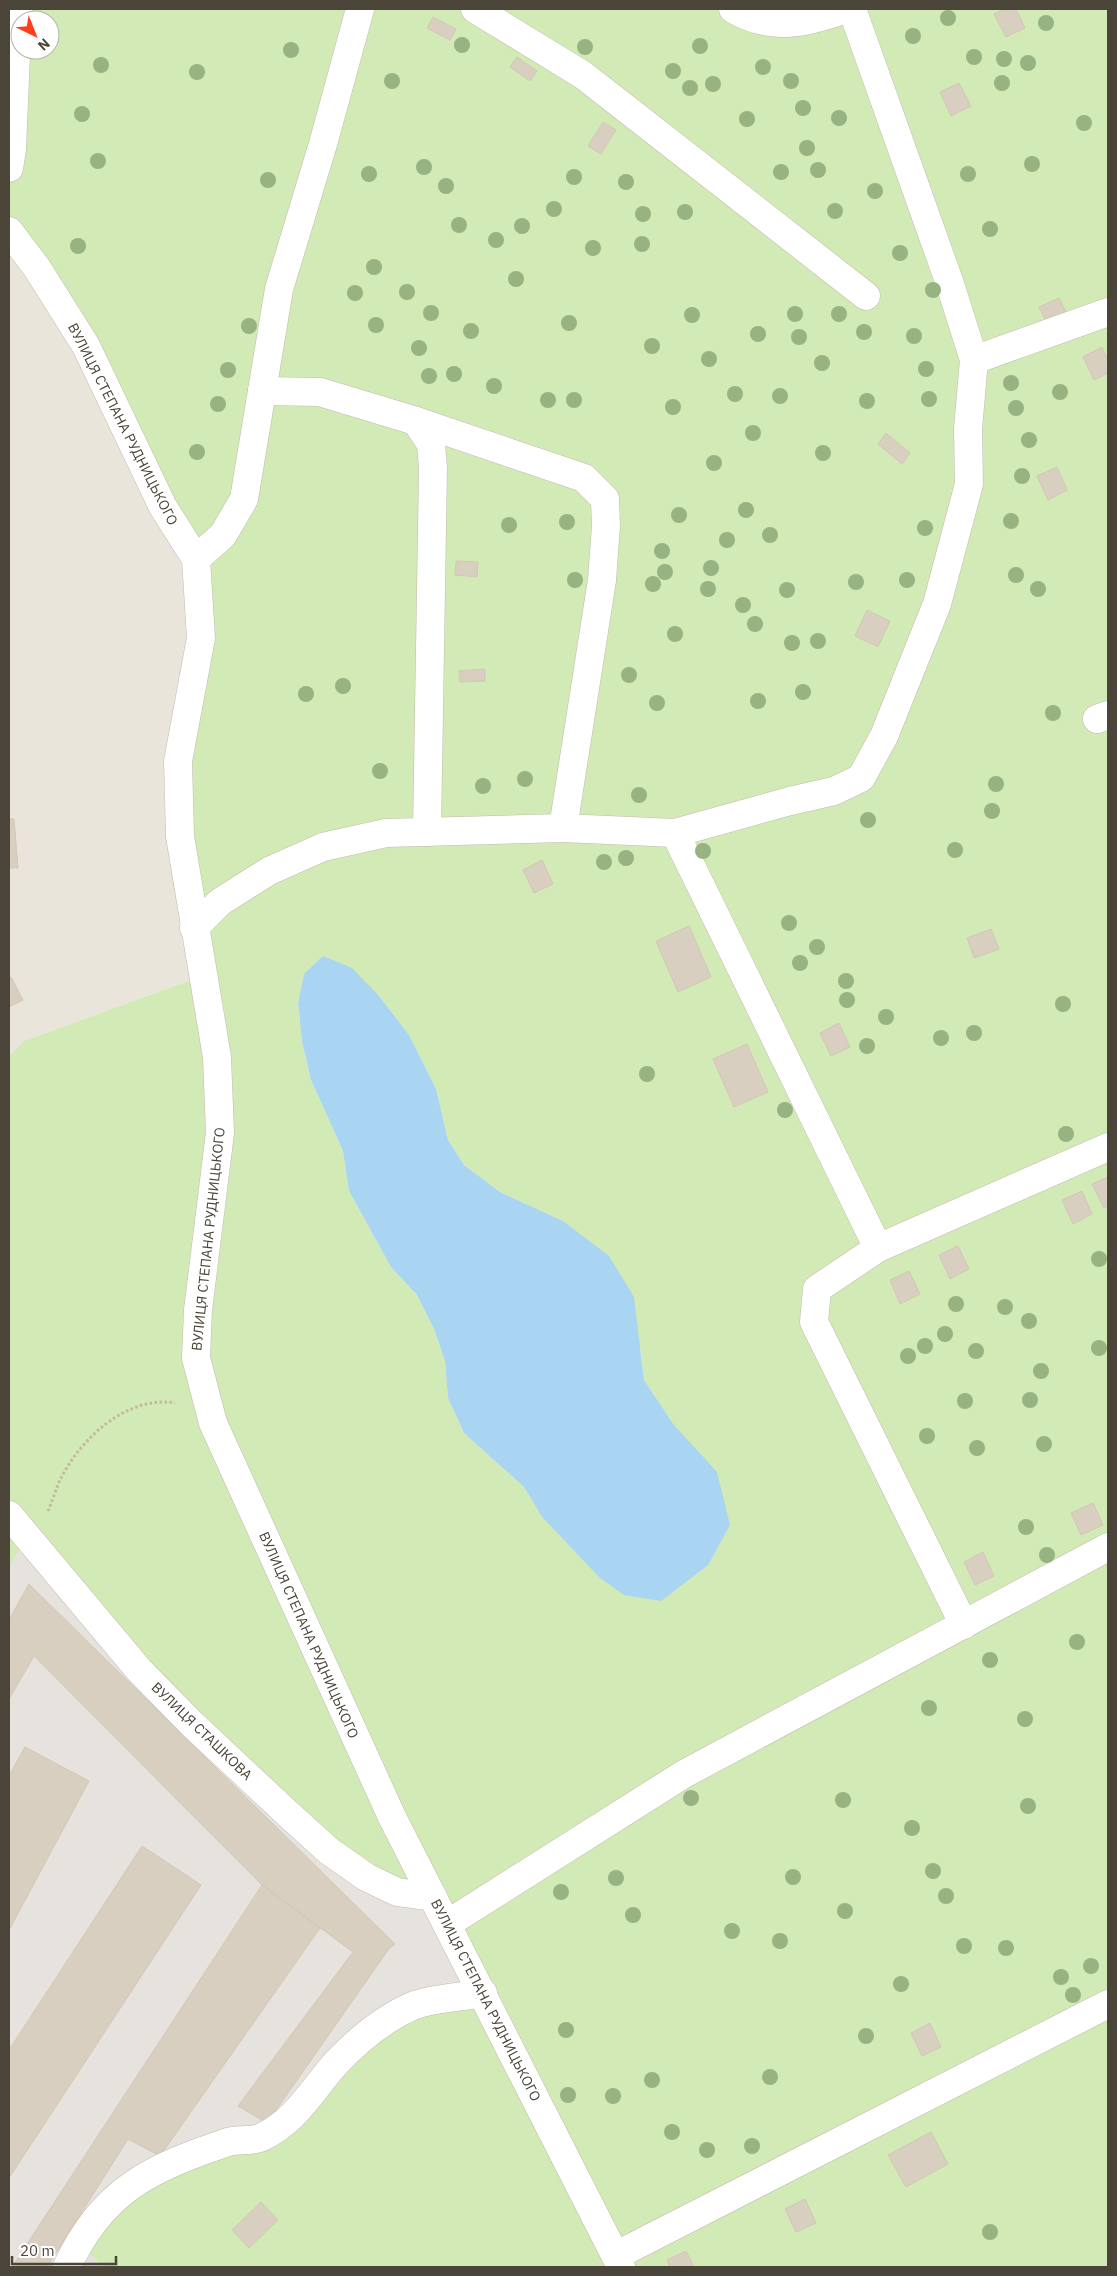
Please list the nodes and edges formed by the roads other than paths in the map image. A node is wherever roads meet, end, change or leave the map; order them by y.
1 (18, 9) edge
2 (360, 9) edge
3 (475, 9) edge
4 (733, 9) edge
5 (846, 9) edge
6 (852, 9) edge
7 (9, 168) edge
8 (9, 231) edge
9 (866, 296) dead end
10 (1108, 312) edge
11 (974, 360) junction
12 (262, 390) junction
13 (416, 421) junction
14 (196, 559) junction
15 (563, 828) junction
16 (427, 832) junction
17 (675, 833) junction
18 (194, 928) junction
19 (1108, 1147) edge
20 (878, 1248) junction
21 (9, 1514) edge
22 (1108, 1547) edge
23 (964, 1624) junction
24 (433, 1897) junction
25 (447, 1924) junction
26 (483, 1993) junction
27 (1108, 2004) edge
28 (619, 2261) edge
29 (67, 2267) edge

1 - 7 street
2 - 12 street
3 - 9 street
4 - 5 street
6 - 11 street
8 - 14 street, ВУЛИЦЯ СТЕПАНА РУДНИЦЬКОГО
10 - 11 street
11 - 17 street
12 - 13 street
12 - 14 street
13 - 15 street
13 - 16 street
14 - 18 street, ВУЛИЦЯ СТЕПАНА РУДНИЦЬКОГО
15 - 16 street
15 - 17 street
16 - 18 street
17 - 20 street
18 - 24 street, ВУЛИЦЯ СТЕПАНА РУДНИЦЬКОГО
19 - 20 street
20 - 23 street
21 - 24 street, ВУЛИЦЯ СТАШКОВА
22 - 23 street
23 - 25 street
24 - 25 street, ВУЛИЦЯ СТЕПАНА РУДНИЦЬКОГО
25 - 26 street, ВУЛИЦЯ СТЕПАНА РУДНИЦЬКОГО
26 - 28 street, ВУЛИЦЯ СТЕПАНА РУДНИЦЬКОГО
26 - 29 street
27 - 28 street

